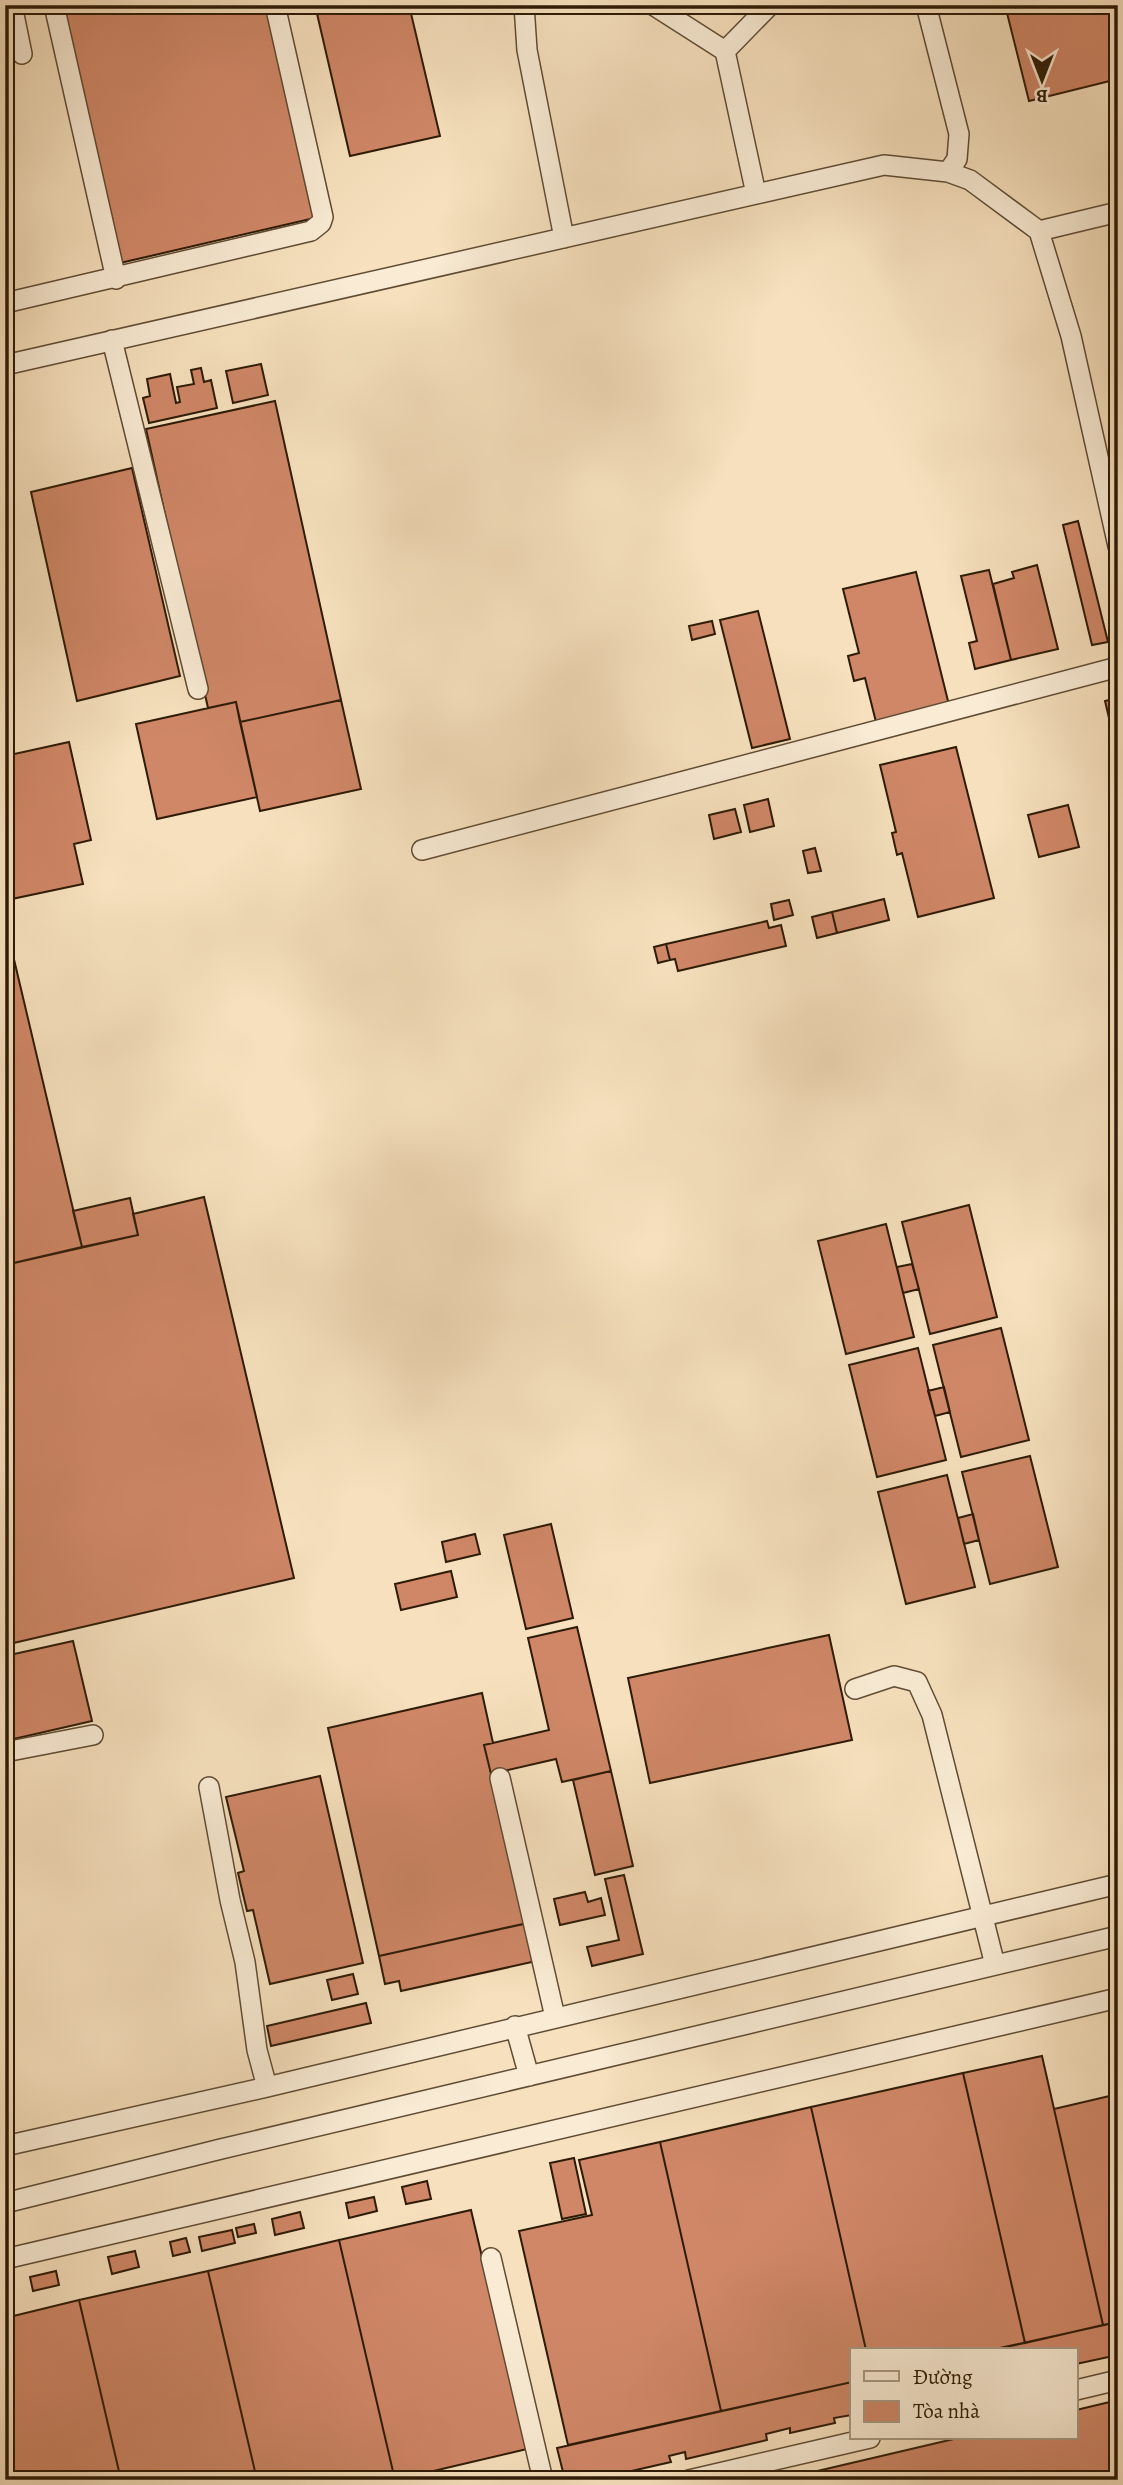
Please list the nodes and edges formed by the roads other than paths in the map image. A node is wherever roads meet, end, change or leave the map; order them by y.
1 (12, 5) edge
2 (54, 5) edge
3 (275, 5) edge
4 (524, 5) edge
5 (653, 5) edge
6 (770, 5) edge
7 (926, 5) edge
8 (725, 51) junction
9 (22, 54) dead end
10 (948, 172) junction
11 (756, 194) junction
12 (1118, 212) edge
13 (1039, 231) junction
14 (564, 238) junction
15 (116, 279) junction
16 (5, 303) edge
17 (112, 340) junction
18 (5, 365) edge
19 (1118, 546) edge
20 (1118, 667) edge
21 (198, 690) dead end
22 (422, 850) dead end
23 (855, 1689) dead end
24 (93, 1735) dead end
25 (5, 1752) edge
26 (500, 1778) dead end
27 (209, 1787) dead end
28 (1118, 1884) edge
29 (982, 1916) junction
30 (1118, 1936) edge
31 (995, 1965) junction
32 (1118, 1998) edge
33 (555, 2017) junction
34 (515, 2026) junction
35 (529, 2076) junction
36 (267, 2087) junction
37 (5, 2146) edge
38 (5, 2203) edge
39 (491, 2258) dead end
40 (5, 2259) edge
41 (1118, 2380) edge
42 (1078, 2390) edge
43 (861, 2440) edge
44 (543, 2480) edge
45 (689, 2480) edge

1 - 9 street
2 - 15 street
3 - 15 street
4 - 14 street
5 - 8 street
6 - 8 street
7 - 10 street
8 - 11 street
10 - 11 street
10 - 13 street
11 - 14 street
12 - 13 street
13 - 19 street
14 - 17 street
15 - 16 street
17 - 18 street
17 - 21 street
20 - 22 street
23 - 29 street
24 - 25 street
26 - 33 street
27 - 36 street
28 - 29 street
29 - 31 street
29 - 33 street
30 - 31 street
31 - 35 street
32 - 40 street
33 - 34 street
34 - 35 street
34 - 36 street
35 - 38 street
36 - 37 street
39 - 44 street
41 - 42 street
43 - 45 street

